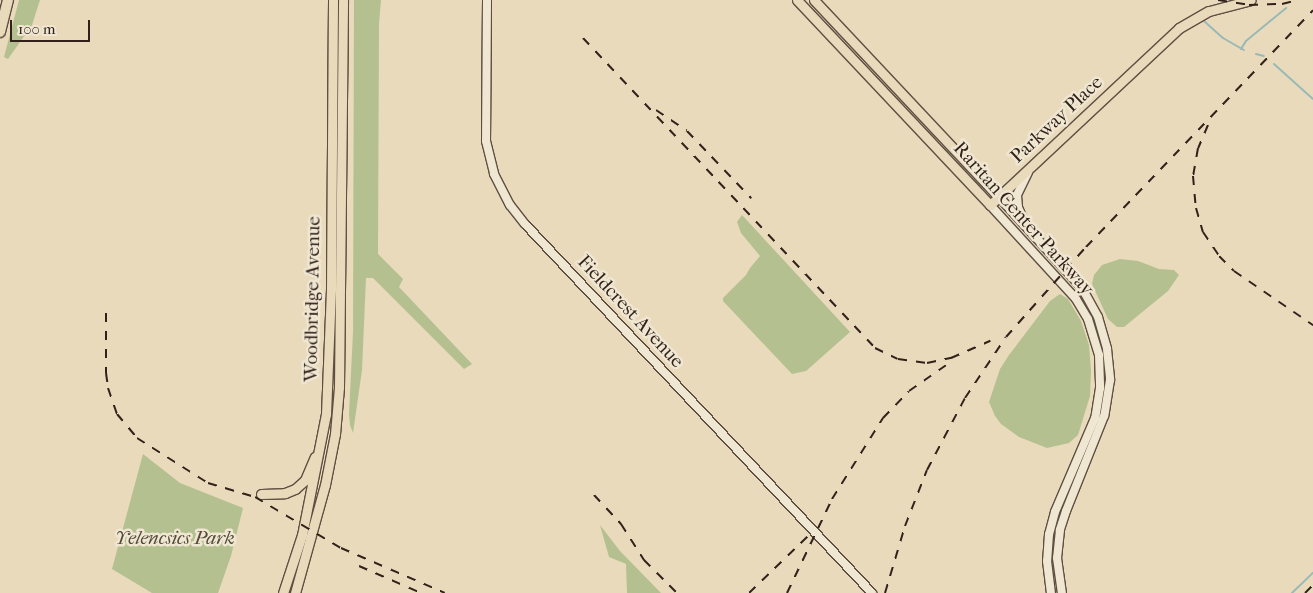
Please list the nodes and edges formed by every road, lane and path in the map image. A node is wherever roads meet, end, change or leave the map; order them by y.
1 (8, 0) edge
2 (333, 0) edge
3 (343, 0) edge
4 (487, 0) edge
5 (797, 0) edge
6 (814, 0) edge
7 (1251, 0) edge
8 (0, 32) edge
9 (1035, 163) junction
10 (999, 197) junction
11 (990, 205) junction
12 (1030, 230) junction
13 (320, 448) junction
14 (261, 494) dead end
15 (284, 593) edge
16 (295, 593) edge
17 (872, 593) edge
18 (1051, 593) edge
19 (1062, 593) edge

1 - 8 highway
2 - 13 main road, Woodbridge Avenue
3 - 16 main road, Woodbridge Avenue
4 - 17 street, Fieldcrest Avenue
5 - 11 main road, Raritan Center Parkway
6 - 10 main road, Raritan Center Parkway
7 - 9 main road, Parkway Place
9 - 10 main road, Parkway Place
9 - 12 street
10 - 11 main road, Parkway Place
10 - 12 street, Raritan Center Parkway
11 - 18 street, Raritan Center Parkway
12 - 19 street, Raritan Center Parkway
13 - 14 main road
13 - 15 main road, Woodbridge Avenue

